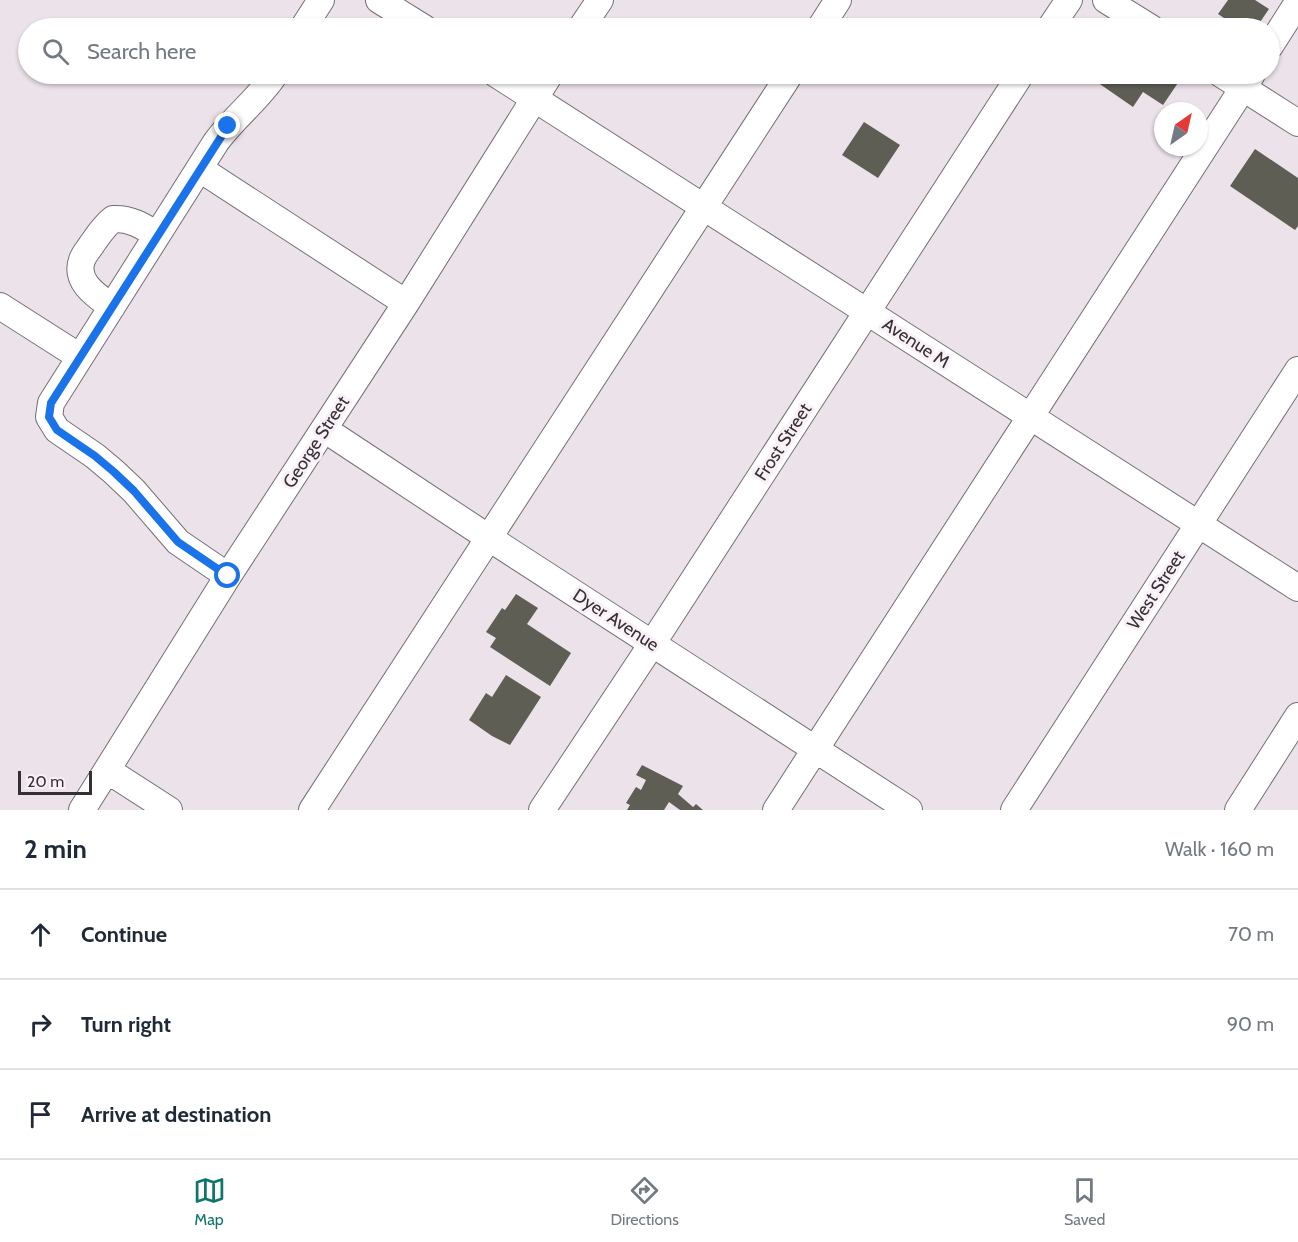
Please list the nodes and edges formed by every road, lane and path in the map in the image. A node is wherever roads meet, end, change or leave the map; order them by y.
1 (321, 0) edge
2 (379, 0) edge
3 (600, 0) edge
4 (838, 0) edge
5 (1069, 0) edge
6 (1106, 0) edge
7 (1298, 2) edge
8 (309, 18) edge
9 (408, 18) edge
10 (588, 18) edge
11 (826, 18) edge
12 (1057, 18) edge
13 (1135, 18) edge
14 (1280, 29) edge
15 (267, 84) edge
16 (512, 84) edge
17 (543, 84) edge
18 (784, 84) edge
19 (1015, 84) edge
20 (1244, 84) edge
21 (1252, 84) edge
22 (534, 98) junction
23 (1298, 123) edge
24 (200, 169) junction
25 (704, 207) junction
26 (158, 235) junction
27 (406, 303) junction
28 (0, 306) edge
29 (112, 307) junction
30 (867, 312) junction
31 (80, 357) junction
32 (1298, 370) edge
33 (1030, 416) junction
34 (324, 429) junction
35 (1198, 524) junction
36 (489, 538) junction
37 (228, 576) junction
38 (1298, 588) edge
39 (652, 644) junction
40 (1298, 716) edge
41 (815, 749) junction
42 (107, 770) junction
43 (82, 810) edge
44 (169, 810) edge
45 (312, 810) edge
46 (542, 810) edge
47 (776, 810) edge
48 (909, 810) edge
49 (1014, 810) edge
50 (1238, 810) edge

1 - 8 street
2 - 9 street
3 - 10 street
4 - 11 street
5 - 12 street
6 - 13 street
7 - 14 street
15 - 24 street
16 - 22 street, Avenue M
17 - 22 street, George Street
18 - 25 street
19 - 30 street, Frost Street
20 - 33 street
21 - 23 street
22 - 25 street, Avenue M
22 - 27 street, George Street
24 - 26 street
24 - 27 street
25 - 30 street, Avenue M
25 - 36 street
26 - 29 street
26 - 29 street
27 - 34 street, George Street
28 - 31 street
29 - 31 street
30 - 33 street, Avenue M
30 - 39 street, Frost Street
31 - 37 street
32 - 35 street, West Street
33 - 35 street, Avenue M
33 - 41 street
34 - 36 street, Dyer Avenue
34 - 37 street, George Street
35 - 38 street, Avenue M
35 - 49 street, West Street
36 - 39 street, Dyer Avenue
36 - 45 street
37 - 42 street, George Street
39 - 41 street, Dyer Avenue
39 - 46 street, Frost Street
40 - 50 street
41 - 47 street
41 - 48 street, Dyer Avenue
42 - 43 street, George Street
42 - 44 street

